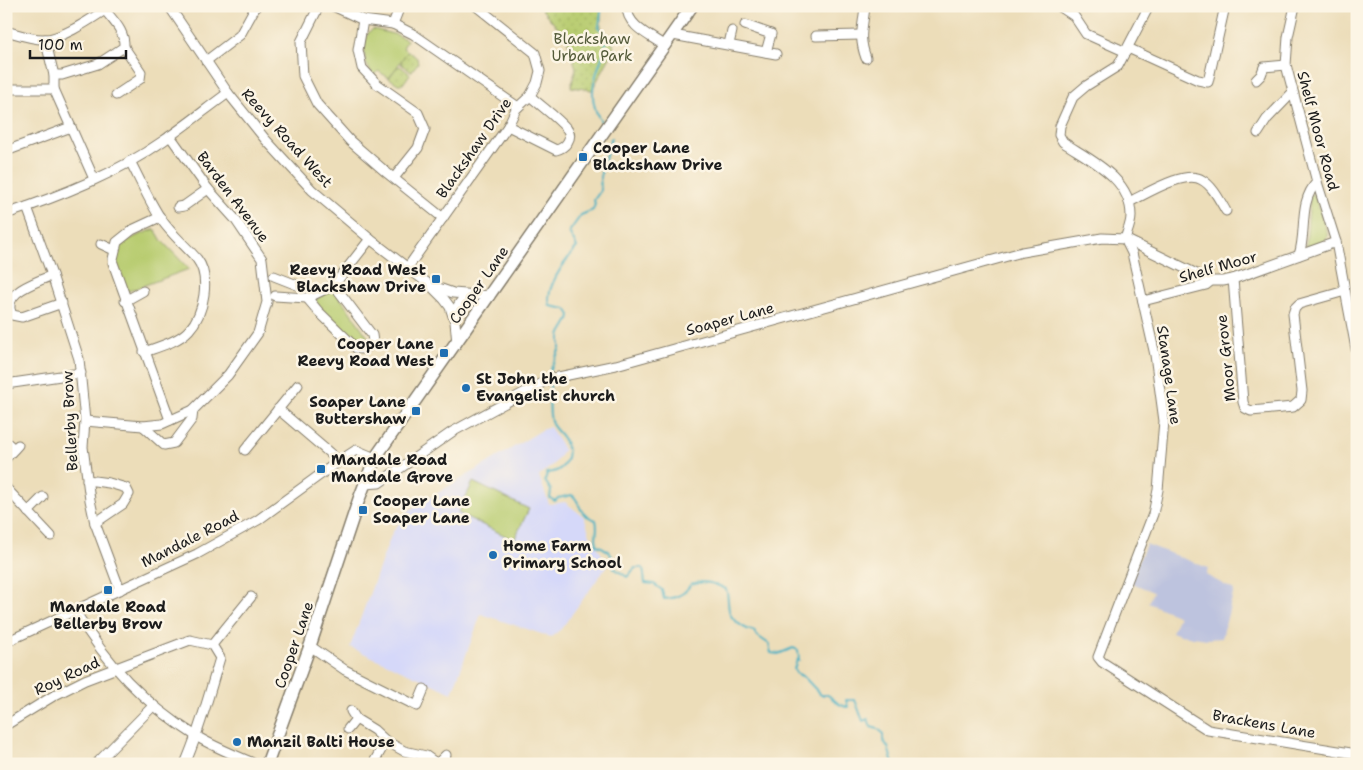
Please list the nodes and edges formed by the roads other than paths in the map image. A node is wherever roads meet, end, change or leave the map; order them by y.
1 (169, 6) edge
2 (256, 6) edge
3 (319, 6) edge
4 (333, 6) edge
5 (400, 6) edge
6 (476, 6) edge
7 (627, 6) edge
8 (692, 6) edge
9 (865, 6) edge
10 (1059, 6) edge
11 (1149, 6) edge
12 (1225, 6) edge
13 (1295, 6) edge
14 (106, 8) edge
15 (362, 20) junction
16 (393, 24) junction
17 (745, 25) dead end
18 (6, 31) edge
19 (732, 31) dead end
20 (673, 35) junction
21 (861, 35) junction
22 (816, 36) dead end
23 (45, 39) junction
24 (729, 44) junction
25 (665, 46) junction
26 (124, 47) junction
27 (1127, 50) junction
28 (766, 52) junction
29 (776, 54) dead end
30 (866, 58) dead end
31 (206, 61) junction
32 (1286, 65) junction
33 (54, 75) junction
34 (1256, 80) dead end
35 (6, 89) edge
36 (54, 89) junction
37 (1293, 92) junction
38 (228, 93) junction
39 (116, 94) dead end
40 (530, 96) junction
41 (518, 107) junction
42 (508, 126) junction
43 (71, 128) junction
44 (1258, 133) dead end
45 (170, 136) junction
46 (6, 151) edge
47 (130, 161) junction
48 (394, 178) junction
49 (94, 179) junction
50 (1317, 182) junction
51 (208, 189) junction
52 (1129, 202) junction
53 (27, 207) junction
54 (178, 207) dead end
55 (1226, 211) dead end
56 (6, 213) edge
57 (160, 217) junction
58 (443, 218) junction
59 (370, 239) junction
60 (1125, 239) junction
61 (1336, 242) junction
62 (101, 244) dead end
63 (1299, 255) junction
64 (113, 257) junction
65 (408, 267) junction
66 (52, 275) junction
67 (274, 276) dead end
68 (1233, 279) junction
69 (286, 281) junction
70 (1211, 281) junction
71 (297, 285) dead end
72 (334, 285) junction
73 (430, 285) junction
74 (143, 291) dead end
75 (1345, 291) junction
76 (468, 295) junction
77 (490, 296) junction
78 (307, 298) junction
79 (125, 301) junction
80 (1143, 301) junction
81 (62, 303) junction
82 (455, 322) junction
83 (457, 343) junction
84 (144, 352) junction
85 (1357, 354) edge
86 (81, 373) junction
87 (6, 384) edge
88 (298, 385) dead end
89 (278, 409) junction
90 (193, 410) junction
91 (170, 420) junction
92 (85, 421) junction
93 (143, 426) junction
94 (6, 442) edge
95 (245, 450) dead end
96 (6, 458) edge
97 (376, 458) junction
98 (339, 461) junction
99 (87, 480) junction
100 (365, 484) junction
101 (6, 488) edge
102 (43, 497) dead end
103 (28, 512) junction
104 (95, 523) junction
105 (51, 536) dead end
106 (120, 590) junction
107 (251, 597) dead end
108 (75, 611) junction
109 (6, 642) edge
110 (212, 645) junction
111 (310, 646) junction
112 (1098, 656) joint
113 (116, 669) junction
114 (424, 690) dead end
115 (153, 706) junction
116 (6, 725) edge
117 (348, 729) dead end
118 (197, 737) junction
119 (386, 741) junction
120 (1357, 754) edge
121 (446, 755) dead end
122 (96, 764) edge
123 (185, 764) edge
124 (255, 764) edge
125 (267, 764) edge
126 (373, 764) edge

1 - 31 street, Reevy Road West
2 - 31 street
3 - 48 street
4 - 15 street
5 - 16 street
6 - 40 street, Blackshaw Drive
7 - 25 street
8 - 20 main road, Cooper Lane
9 - 21 street
10 - 27 street
11 - 27 street
12 - 27 street
13 - 32 street, Shelf Moor Road
14 - 23 street
14 - 26 street
15 - 16 street
15 - 48 street
16 - 41 street
17 - 28 street
18 - 23 street
19 - 24 street
20 - 24 street
20 - 25 main road, Cooper Lane
21 - 22 street
21 - 30 street
23 - 33 street
24 - 28 street
25 - 77 main road, Cooper Lane
26 - 33 street
26 - 39 street
27 - 52 street
28 - 29 street
31 - 38 street, Reevy Road West
32 - 34 street
32 - 37 street, Shelf Moor Road
33 - 36 street
35 - 36 street
36 - 43 street
37 - 44 street
37 - 50 street, Shelf Moor Road
38 - 45 street
38 - 59 street, Reevy Road West
40 - 41 street, Blackshaw Drive
40 - 42 street
41 - 42 street, Blackshaw Drive
42 - 58 street, Blackshaw Drive
43 - 46 street
43 - 49 street
45 - 47 street
45 - 51 street, Barden Avenue
47 - 49 street
47 - 57 street
48 - 58 street
49 - 53 street
50 - 61 street, Shelf Moor Road
50 - 63 street
51 - 54 street
51 - 90 street, Barden Avenue
52 - 55 street
52 - 60 street
53 - 56 street
53 - 66 street, Bellerby Brow
57 - 64 street
57 - 84 street
58 - 65 street, Blackshaw Drive
59 - 65 street, Reevy Road West
59 - 72 street
60 - 70 street
60 - 80 street, Stanage Lane
60 - 100 street, Soaper Lane
61 - 63 street, Shelf Moor
61 - 75 street, Shelf Moor Road
62 - 64 street
63 - 68 street, Shelf Moor
64 - 79 street
65 - 73 street, Reevy Road West
66 - 81 street, Bellerby Brow
66 - 81 street
67 - 69 street
68 - 70 street, Shelf Moor
68 - 75 street, Moor Grove
69 - 71 street
69 - 78 street
70 - 80 street, Shelf Moor
72 - 78 street
72 - 78 street
73 - 76 street
73 - 82 street
74 - 79 street
75 - 85 street, Shelf Moor Road
76 - 77 street
76 - 82 street
77 - 83 main road, Cooper Lane
79 - 84 street
80 - 112 street, Stanage Lane
81 - 86 street, Bellerby Brow
82 - 83 street
83 - 97 main road, Cooper Lane
84 - 91 street
86 - 87 street
86 - 92 street, Bellerby Brow
88 - 89 street
89 - 95 street
89 - 98 street
90 - 91 street, Barden Avenue
90 - 93 street
91 - 93 street, Barden Avenue
92 - 93 street, Barden Avenue
92 - 99 street, Bellerby Brow
94 - 96 street
97 - 98 street, Mandale Road
97 - 100 main road, Cooper Lane
98 - 106 street, Mandale Road
99 - 104 street, Bellerby Brow
99 - 104 street, Bellerby Brow
100 - 111 main road, Cooper Lane
101 - 103 street
102 - 103 street
103 - 105 street
104 - 106 street, Bellerby Brow
106 - 108 street, Mandale Road
107 - 110 street
108 - 109 street, Mandale Road
108 - 113 street
110 - 113 street, Roy Road
110 - 118 street
111 - 114 street
111 - 125 main road, Cooper Lane
112 - 120 street, Brackens Lane
113 - 115 street
113 - 116 street, Roy Road
115 - 118 street
115 - 122 street
117 - 119 street
118 - 123 street
118 - 124 street
119 - 121 street
119 - 126 street

